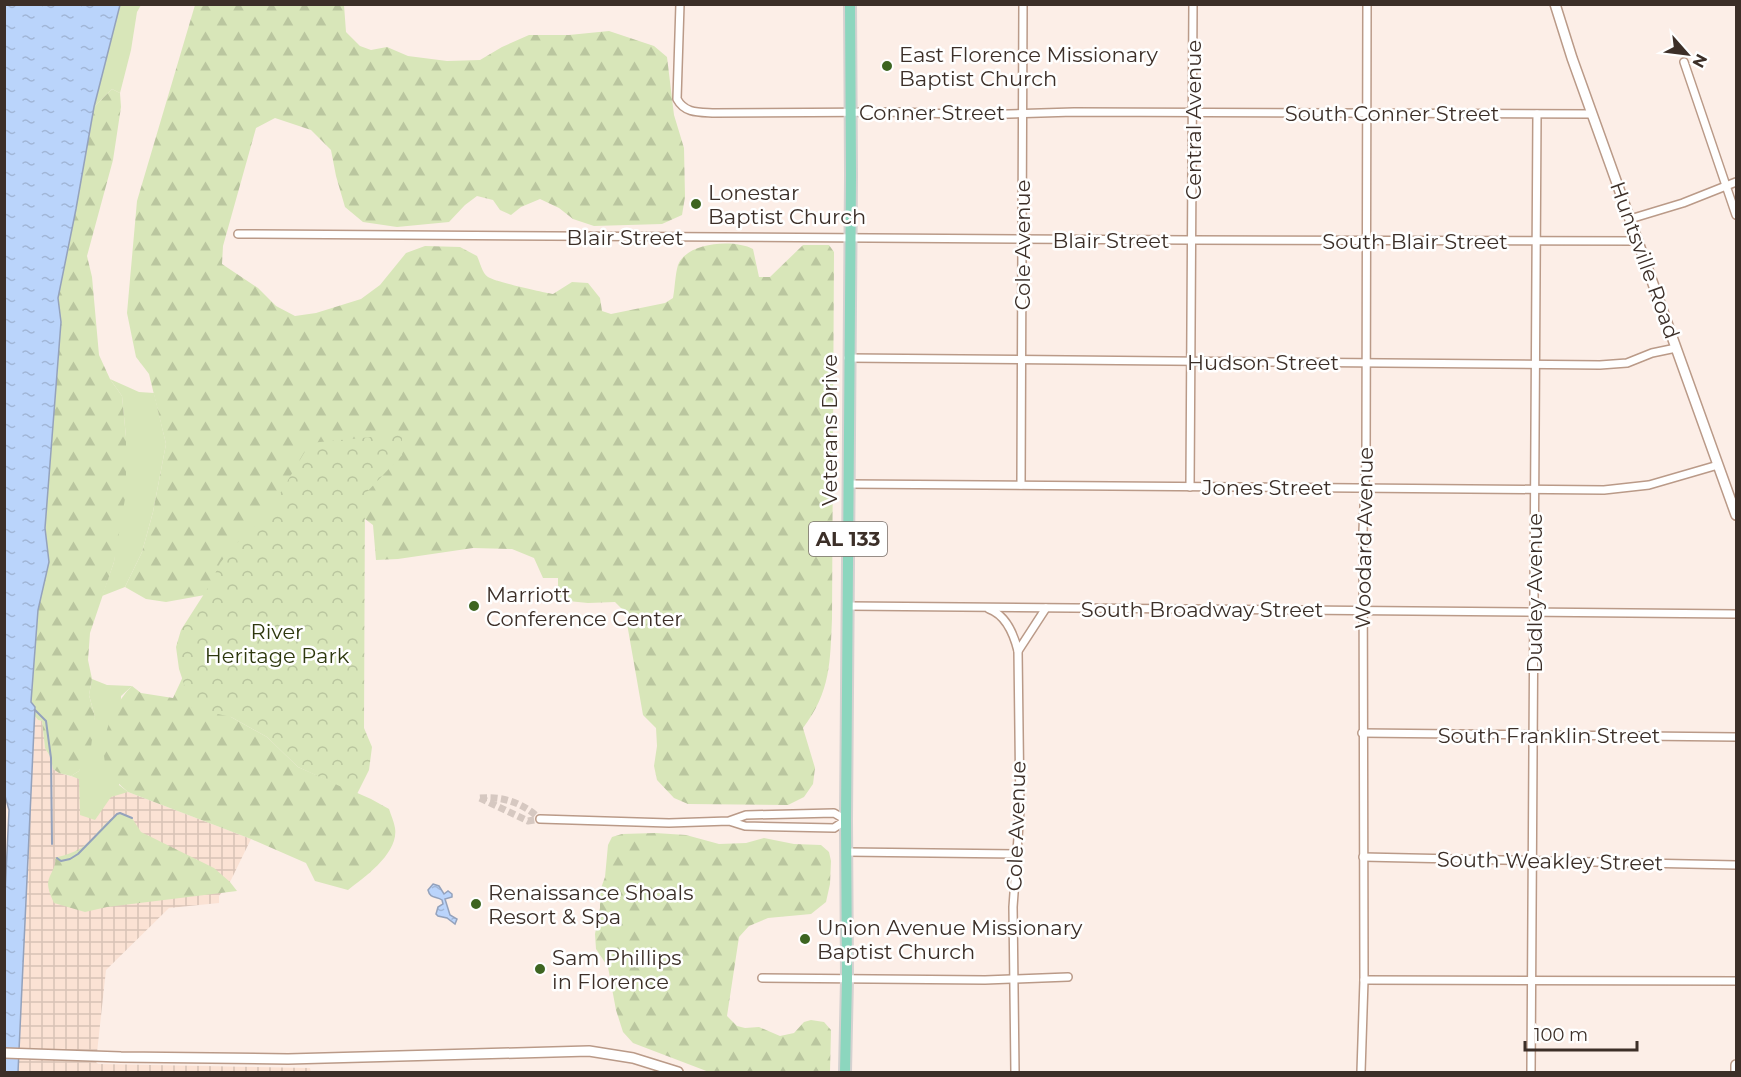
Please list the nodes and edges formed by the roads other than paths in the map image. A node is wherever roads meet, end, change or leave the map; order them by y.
1 (680, 4) edge
2 (850, 4) edge
3 (1023, 4) edge
4 (1193, 4) edge
5 (1367, 4) edge
6 (1555, 4) edge
7 (1684, 62) dead end
8 (850, 112) junction
9 (1023, 112) junction
10 (1192, 113) junction
11 (1367, 114) junction
12 (1537, 114) junction
13 (1592, 114) junction
14 (1737, 182) edge
15 (1727, 187) junction
16 (1737, 192) edge
17 (1737, 215) edge
18 (1630, 219) junction
19 (238, 234) dead end
20 (850, 238) junction
21 (1022, 239) junction
22 (1191, 240) junction
23 (1367, 241) junction
24 (1536, 241) junction
25 (1638, 241) junction
26 (1676, 348) junction
27 (849, 358) junction
28 (1022, 360) junction
29 (1191, 362) junction
30 (1365, 363) junction
31 (1536, 364) junction
32 (1718, 465) junction
33 (848, 484) junction
34 (1021, 485) junction
35 (1190, 487) junction
36 (1366, 488) junction
37 (1535, 489) junction
38 (1737, 515) edge
39 (848, 606) junction
40 (981, 607) junction
41 (1046, 608) junction
42 (1363, 610) junction
43 (1534, 612) junction
44 (1737, 614) edge
45 (1018, 651) junction
46 (1362, 733) junction
47 (1533, 735) junction
48 (1737, 737) edge
49 (540, 819) dead end
50 (846, 820) junction
51 (729, 821) junction
52 (847, 852) junction
53 (1017, 854) junction
54 (1364, 857) junction
55 (1533, 860) junction
56 (1737, 865) edge
57 (1068, 977) dead end
58 (762, 978) dead end
59 (847, 980) junction
60 (1014, 980) junction
61 (1364, 980) junction
62 (1532, 981) junction
63 (1737, 981) edge
64 (4, 1053) edge
65 (1737, 1065) edge
66 (678, 1072) edge
67 (845, 1072) edge
68 (1015, 1072) edge
69 (1361, 1072) edge
70 (1531, 1072) edge
71 (1736, 1072) edge

1 - 8 street, Conner Street
2 - 8 main road, Veterans Drive / AL 133
3 - 9 street, Cole Avenue
4 - 10 street, Central Avenue
5 - 11 street, Woodard Avenue
6 - 13 main road, Huntsville Road
7 - 15 street
8 - 9 street, Conner Street
8 - 20 main road, Veterans Drive / AL 133
9 - 10 street, Conner Street
9 - 21 street, Cole Avenue
10 - 11 street, South Conner Street
10 - 22 street, Central Avenue
11 - 12 street, South Conner Street
11 - 23 street, Woodard Avenue
12 - 13 street, South Conner Street
12 - 24 street, Dudley Avenue
13 - 18 main road, Huntsville Road
14 - 15 street
15 - 16 street
15 - 17 street
15 - 18 street
18 - 25 main road, Huntsville Road
19 - 20 street, Blair Street
20 - 21 street, Blair Street
20 - 27 main road, Veterans Drive / AL 133
21 - 22 street, Blair Street
21 - 28 street, Cole Avenue
22 - 23 street, South Blair Street
22 - 29 street, Central Avenue
23 - 24 street, South Blair Street
23 - 30 street, Woodard Avenue
24 - 25 street, South Blair Street
24 - 31 street, Dudley Avenue
25 - 26 main road, Huntsville Road
26 - 31 street, Hudson Street
26 - 32 main road, Huntsville Road
27 - 28 street, Hudson Street
27 - 33 main road, Veterans Drive / AL 133
28 - 29 street, Hudson Street
28 - 34 street, Cole Avenue
29 - 30 street, Hudson Street
29 - 35 street, Central Avenue
30 - 31 street, Hudson Street
30 - 36 street, Woodard Avenue
31 - 37 street, Dudley Avenue
32 - 37 street, Jones Street
32 - 38 main road, Huntsville Road
33 - 34 street, Jones Street
33 - 39 main road, Veterans Drive / AL 133
34 - 35 street, Jones Street
35 - 36 street, Jones Street
36 - 37 street, Jones Street
36 - 42 street, Woodard Avenue
37 - 43 street, Dudley Avenue
39 - 40 street, South Broadway Street
39 - 50 main road, Veterans Drive / AL 133
40 - 41 street, South Broadway Street
40 - 45 street, Cole Avenue
41 - 42 street, South Broadway Street
41 - 45 street
42 - 43 street, South Broadway Street
42 - 46 street, Woodard Avenue
43 - 44 street, South Broadway Street
43 - 47 street, Dudley Avenue
45 - 53 street, Cole Avenue
46 - 47 street, South Franklin Street
46 - 54 street, Woodard Avenue
47 - 48 street, South Franklin Street
47 - 55 street, Dudley Avenue
49 - 51 street
50 - 51 street
50 - 51 street
50 - 52 main road, Veterans Drive / AL 133
52 - 53 street
52 - 59 main road, Veterans Drive / AL 133
53 - 60 street, Cole Avenue
54 - 55 street, South Weakley Street
54 - 61 street, Woodard Avenue
55 - 56 street, South Weakley Street
55 - 62 street, Dudley Avenue
57 - 60 street
58 - 59 street
59 - 60 street
59 - 67 main road, Veterans Drive / AL 133
60 - 68 street, Cole Avenue
61 - 62 street
61 - 69 street, Woodard Avenue
62 - 63 street
62 - 70 street, Dudley Avenue
64 - 66 main road
65 - 71 main road

